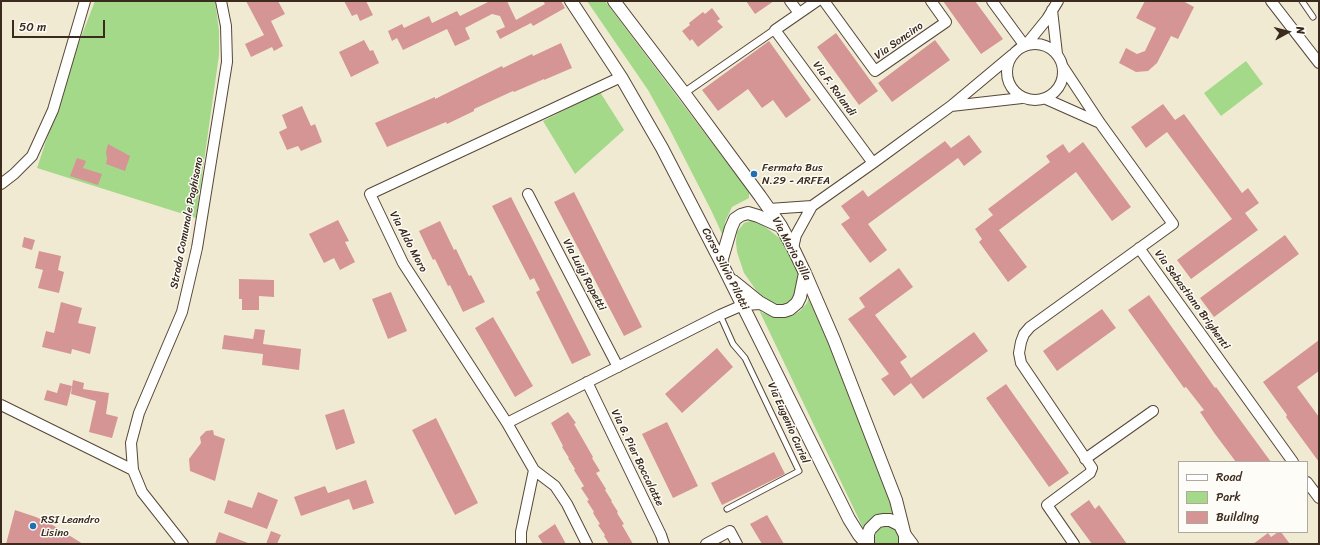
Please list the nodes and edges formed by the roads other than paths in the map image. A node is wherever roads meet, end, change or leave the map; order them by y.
1 (85, 1) edge
2 (221, 1) edge
3 (571, 1) edge
4 (614, 1) edge
5 (790, 1) edge
6 (817, 1) edge
7 (824, 1) edge
8 (931, 1) edge
9 (992, 1) edge
10 (1058, 1) edge
11 (1271, 1) edge
12 (1302, 1) edge
13 (1052, 10) junction
14 (799, 13) junction
15 (1314, 17) dead end
16 (776, 30) junction
17 (1025, 46) junction
18 (1057, 54) junction
19 (1012, 55) junction
20 (1319, 63) edge
21 (1063, 67) junction
22 (620, 76) junction
23 (684, 93) junction
24 (1022, 98) junction
25 (1046, 99) junction
26 (951, 106) junction
27 (1100, 123) junction
28 (873, 163) junction
29 (1, 184) edge
30 (528, 194) dead end
31 (812, 206) junction
32 (769, 209) junction
33 (781, 226) junction
34 (793, 248) junction
35 (1139, 248) junction
36 (722, 262) junction
37 (805, 273) junction
38 (730, 278) junction
39 (761, 304) junction
40 (743, 305) junction
41 (720, 315) junction
42 (618, 367) junction
43 (588, 382) junction
44 (1, 405) edge
45 (1153, 411) dead end
46 (507, 423) junction
47 (1086, 459) junction
48 (1292, 461) edge
49 (133, 470) junction
50 (534, 470) junction
51 (1308, 483) edge
52 (1319, 498) edge
53 (727, 509) dead end
54 (904, 532) junction
55 (183, 544) edge
56 (521, 544) edge
57 (587, 544) edge
58 (664, 544) edge
59 (706, 544) edge
60 (737, 544) edge
61 (867, 544) edge
62 (905, 544) edge
63 (913, 544) edge
64 (1074, 544) edge

1 - 29 street
2 - 49 street, Strada Comunale Paghisano
3 - 22 street, Corso Silvio Pilotti
4 - 23 street, Via Mario Silla
5 - 14 street
6 - 14 street
7 - 8 street, Via Soncino
9 - 17 street
10 - 13 street
11 - 20 street
12 - 15 lane
13 - 17 street
13 - 18 street
14 - 16 street
16 - 23 street
16 - 28 street, Via F. Rolandi
17 - 18 street
17 - 19 street
18 - 21 street
19 - 24 street
19 - 26 street
21 - 25 street
21 - 27 street, Via Sebastiano Brighenti
22 - 36 street, Corso Silvio Pilotti
22 - 46 street, Via Aldo Moro
23 - 32 street, Via Mario Silla
24 - 25 street
24 - 26 street
25 - 27 street
26 - 28 street
27 - 35 street, Via Sebastiano Brighenti
28 - 31 street
30 - 42 street, Via Luigi Rapetti
31 - 32 street
31 - 34 street
32 - 33 street, Via Mario Silla
33 - 34 street, Via Mario Silla
33 - 36 street
34 - 37 street, Via Mario Silla
35 - 47 street
35 - 48 street, Via Sebastiano Brighenti
36 - 38 street, Corso Silvio Pilotti
37 - 39 street
37 - 54 street, Via Mario Silla
38 - 39 street
38 - 40 street, Corso Silvio Pilotti
39 - 40 street
40 - 41 street
40 - 61 street, Corso Silvio Pilotti
41 - 42 street
41 - 53 lane, Via Eugenio Curiel
42 - 43 street
43 - 46 street
43 - 58 street, Via G. Pier Boccalatte
44 - 49 street
45 - 47 street
46 - 50 street, Via Aldo Moro
47 - 64 street
49 - 55 street, Strada Comunale Paghisano
50 - 56 street
50 - 57 street
51 - 52 street
54 - 61 street, Corso Silvio Pilotti
54 - 62 street
54 - 63 street
59 - 60 street

